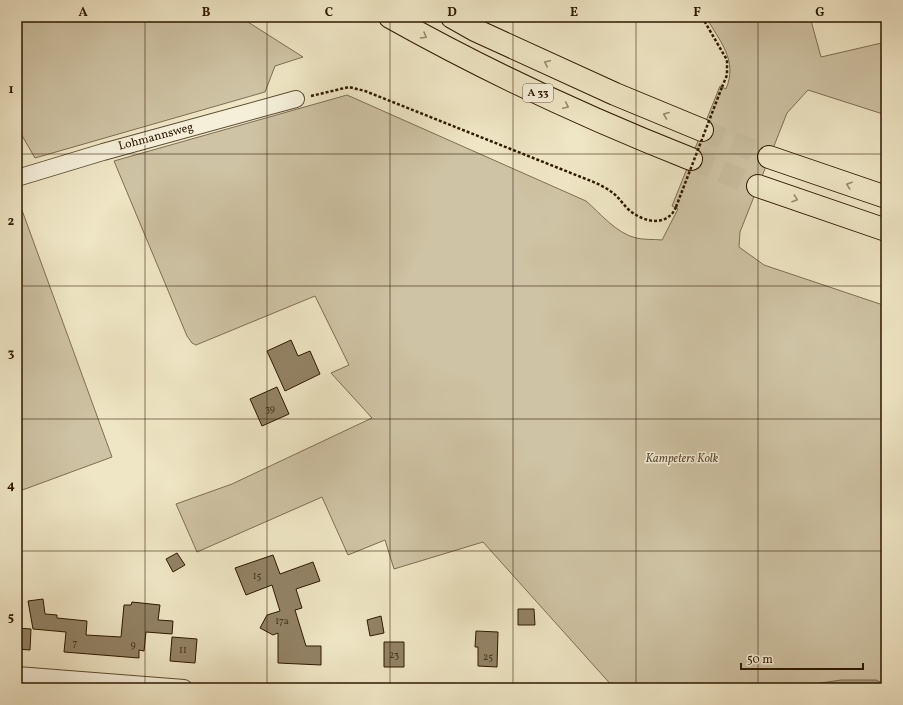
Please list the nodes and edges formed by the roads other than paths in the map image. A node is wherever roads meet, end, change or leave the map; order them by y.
1 (390, 17) edge
2 (452, 17) edge
3 (296, 100) road end
4 (702, 130) tunnel mouth
5 (769, 157) tunnel mouth
6 (691, 159) tunnel mouth
7 (17, 178) edge
8 (758, 186) tunnel mouth
9 (886, 197) edge
10 (886, 230) edge
11 (17, 675) edge
12 (184, 688) edge

1 -> 6 highway, A 33
4 -> 2 highway, A 33
3 - 7 street, Lohmannsweg
9 -> 5 highway
8 -> 10 highway
11 - 12 street

